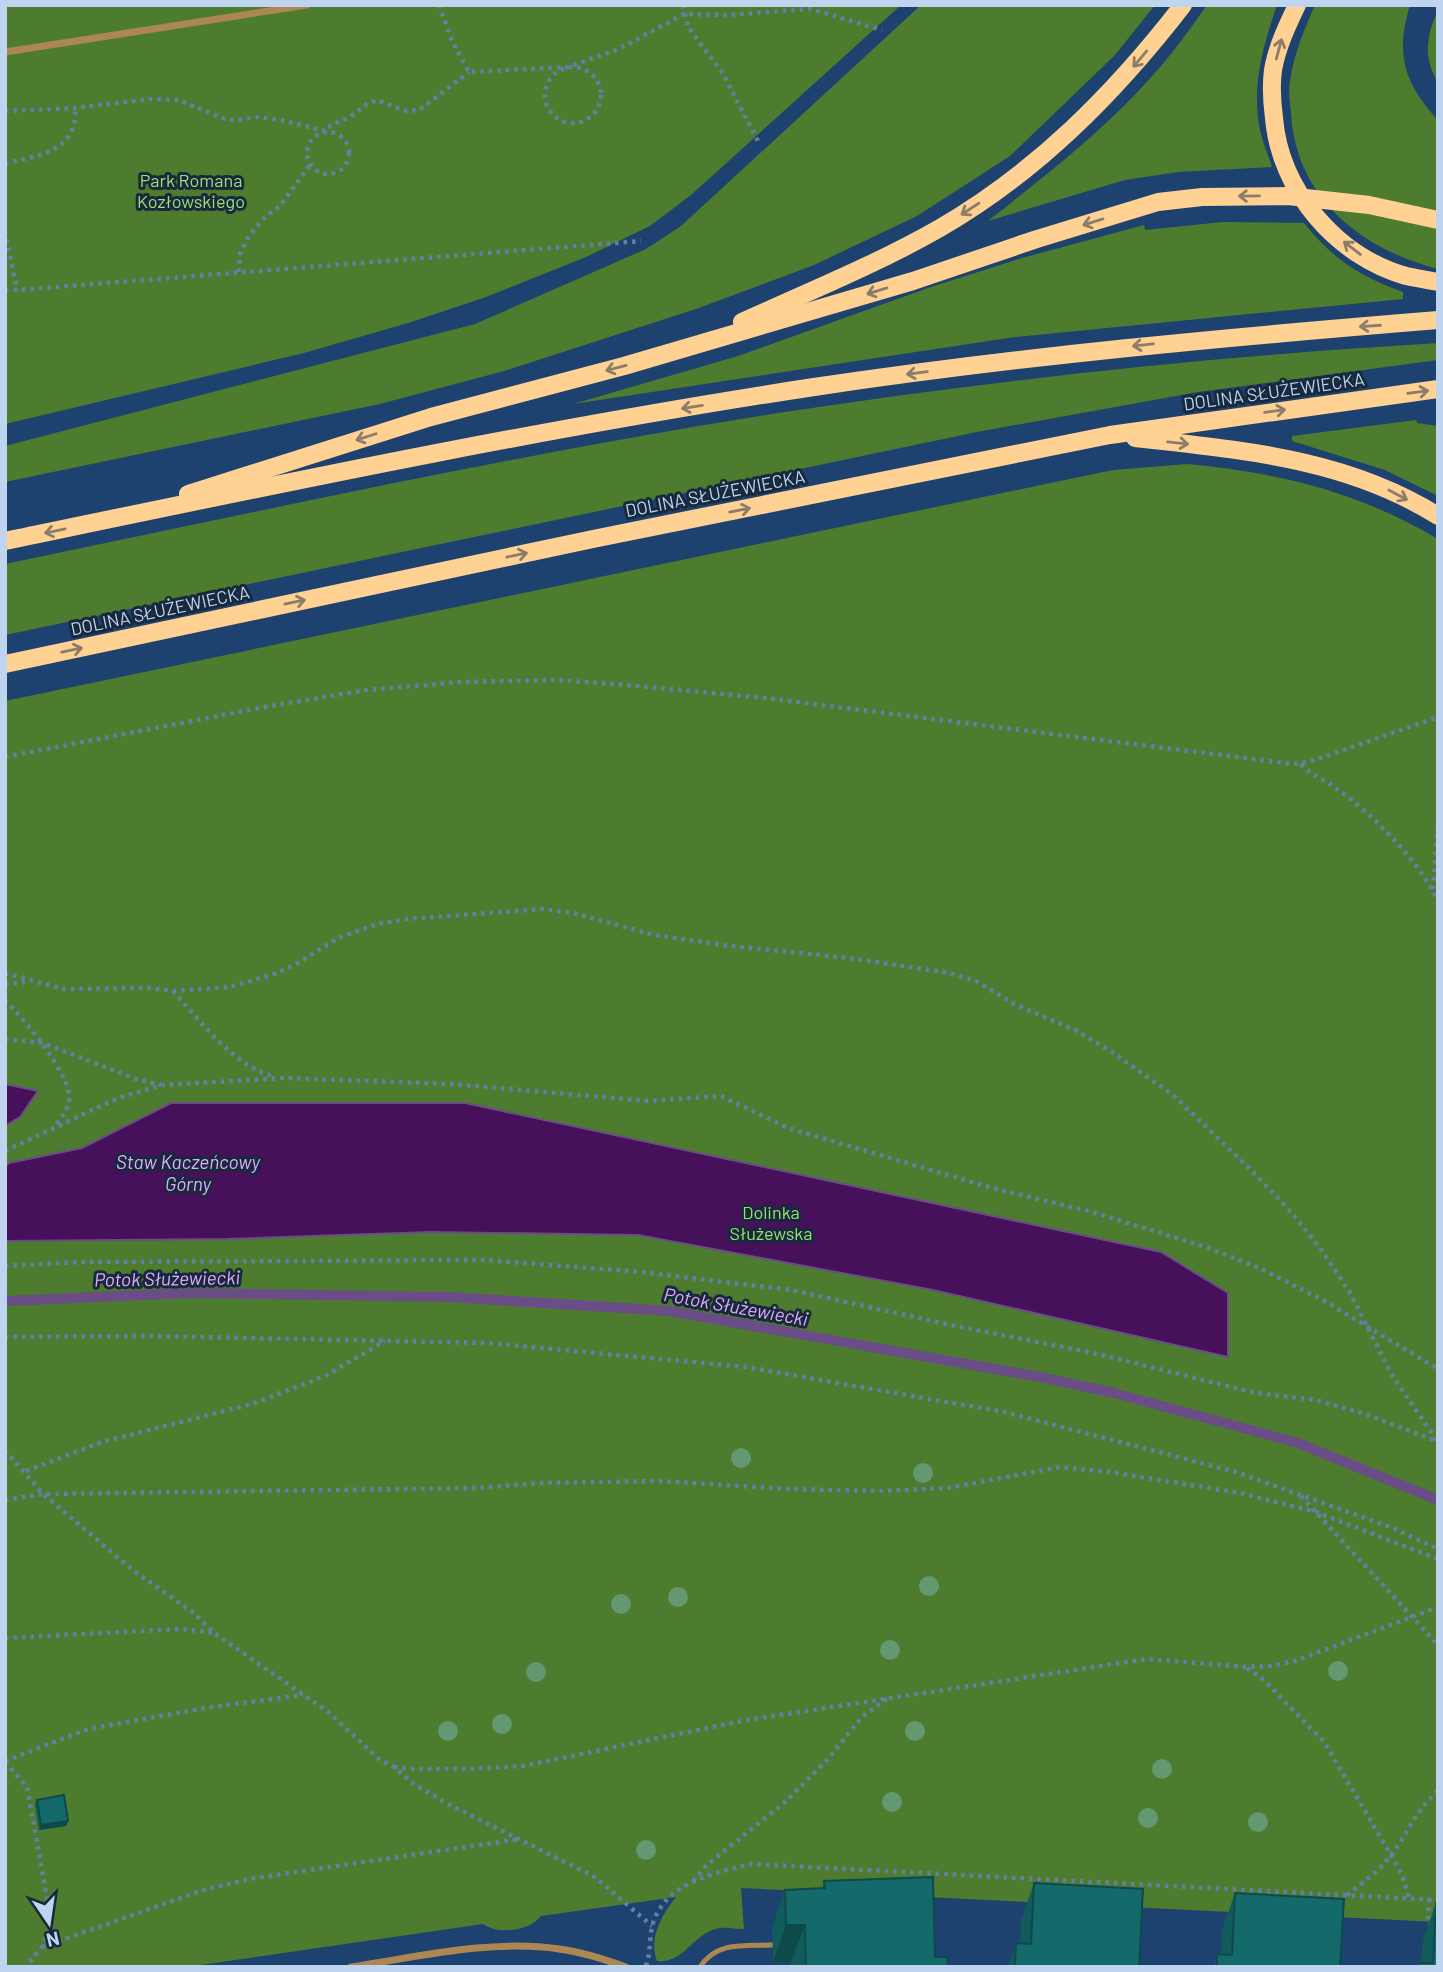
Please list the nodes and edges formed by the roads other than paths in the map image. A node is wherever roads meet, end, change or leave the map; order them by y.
1 (307, 5) edge
2 (1183, 5) edge
3 (1297, 5) edge
4 (5, 52) edge
5 (1438, 220) edge
6 (1438, 282) edge
7 (1438, 320) edge
8 (681, 350) junction
9 (1438, 389) edge
10 (1110, 435) junction
11 (1438, 516) edge
12 (104, 520) junction
13 (5, 541) edge
14 (5, 664) edge
15 (772, 1945) dead end
16 (351, 1967) edge
17 (626, 1967) edge
18 (700, 1967) edge

1 - 4 street
2 -> 8 main road
6 -> 3 main road
5 -> 8 main road
7 -> 12 main road
8 -> 12 main road
10 -> 9 main road, DOLINA SŁUŻEWIECKA
10 -> 11 main road
14 -> 10 main road, DOLINA SŁUŻEWIECKA
12 -> 13 main road
15 - 18 lane
16 - 17 street

